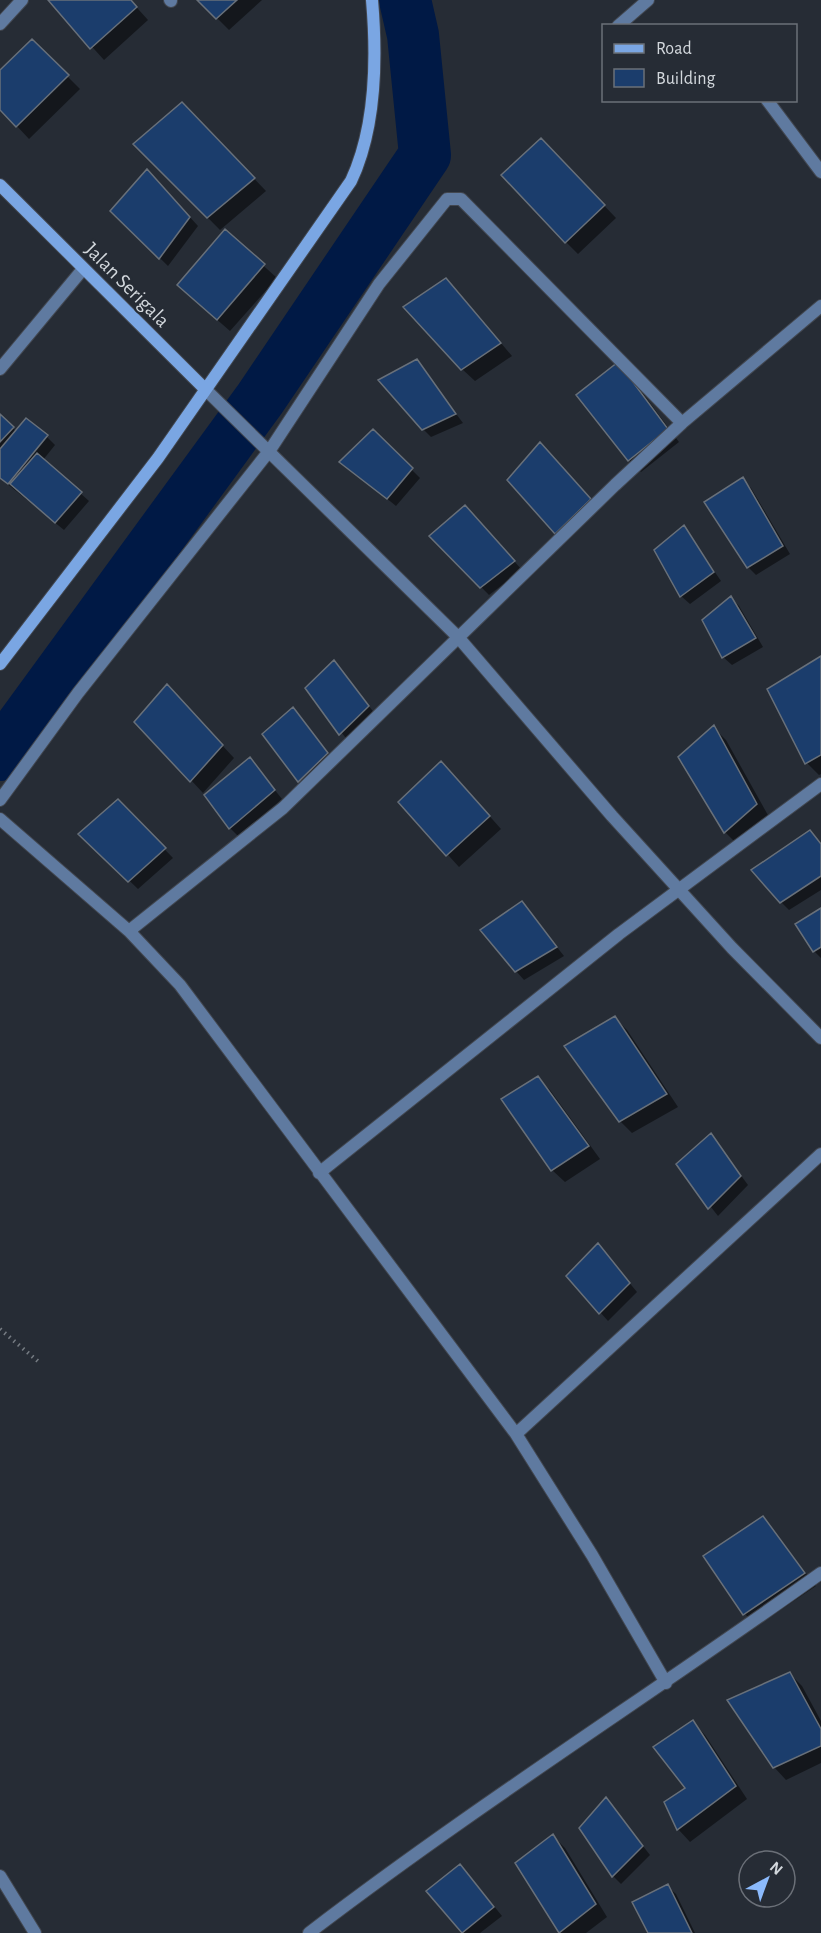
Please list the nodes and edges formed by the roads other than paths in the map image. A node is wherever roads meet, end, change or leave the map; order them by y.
1 (22, 0) edge
2 (372, 0) edge
3 (648, 0) edge
4 (0, 24) edge
5 (620, 24) edge
6 (768, 102) edge
7 (821, 172) edge
8 (0, 185) edge
9 (83, 269) junction
10 (821, 306) edge
11 (0, 369) edge
12 (205, 389) junction
13 (682, 423) junction
14 (267, 447) junction
15 (458, 637) junction
16 (0, 664) edge
17 (821, 784) edge
18 (0, 800) edge
19 (0, 819) edge
20 (679, 888) junction
21 (129, 931) junction
22 (821, 1038) edge
23 (821, 1154) edge
24 (319, 1173) junction
25 (516, 1434) junction
26 (821, 1573) edge
27 (666, 1683) junction
28 (0, 1876) edge
29 (35, 1933) edge
30 (309, 1933) edge

1 - 4 street
2 - 12 street
3 - 5 street
6 - 7 street
8 - 9 street, Jalan Serigala
9 - 11 street
9 - 12 street, Jalan Serigala
10 - 13 street
12 - 14 street, Jalan Serigala
12 - 16 street
13 - 14 street
13 - 15 street
14 - 15 street, Jalan Serigala
14 - 18 street
15 - 20 street, Jalan Serigala
15 - 21 street
17 - 20 street
19 - 21 street
20 - 22 street, Jalan Serigala
20 - 24 street
21 - 24 street
23 - 25 street
24 - 25 street
25 - 27 street
26 - 27 street
27 - 30 street
28 - 29 street

